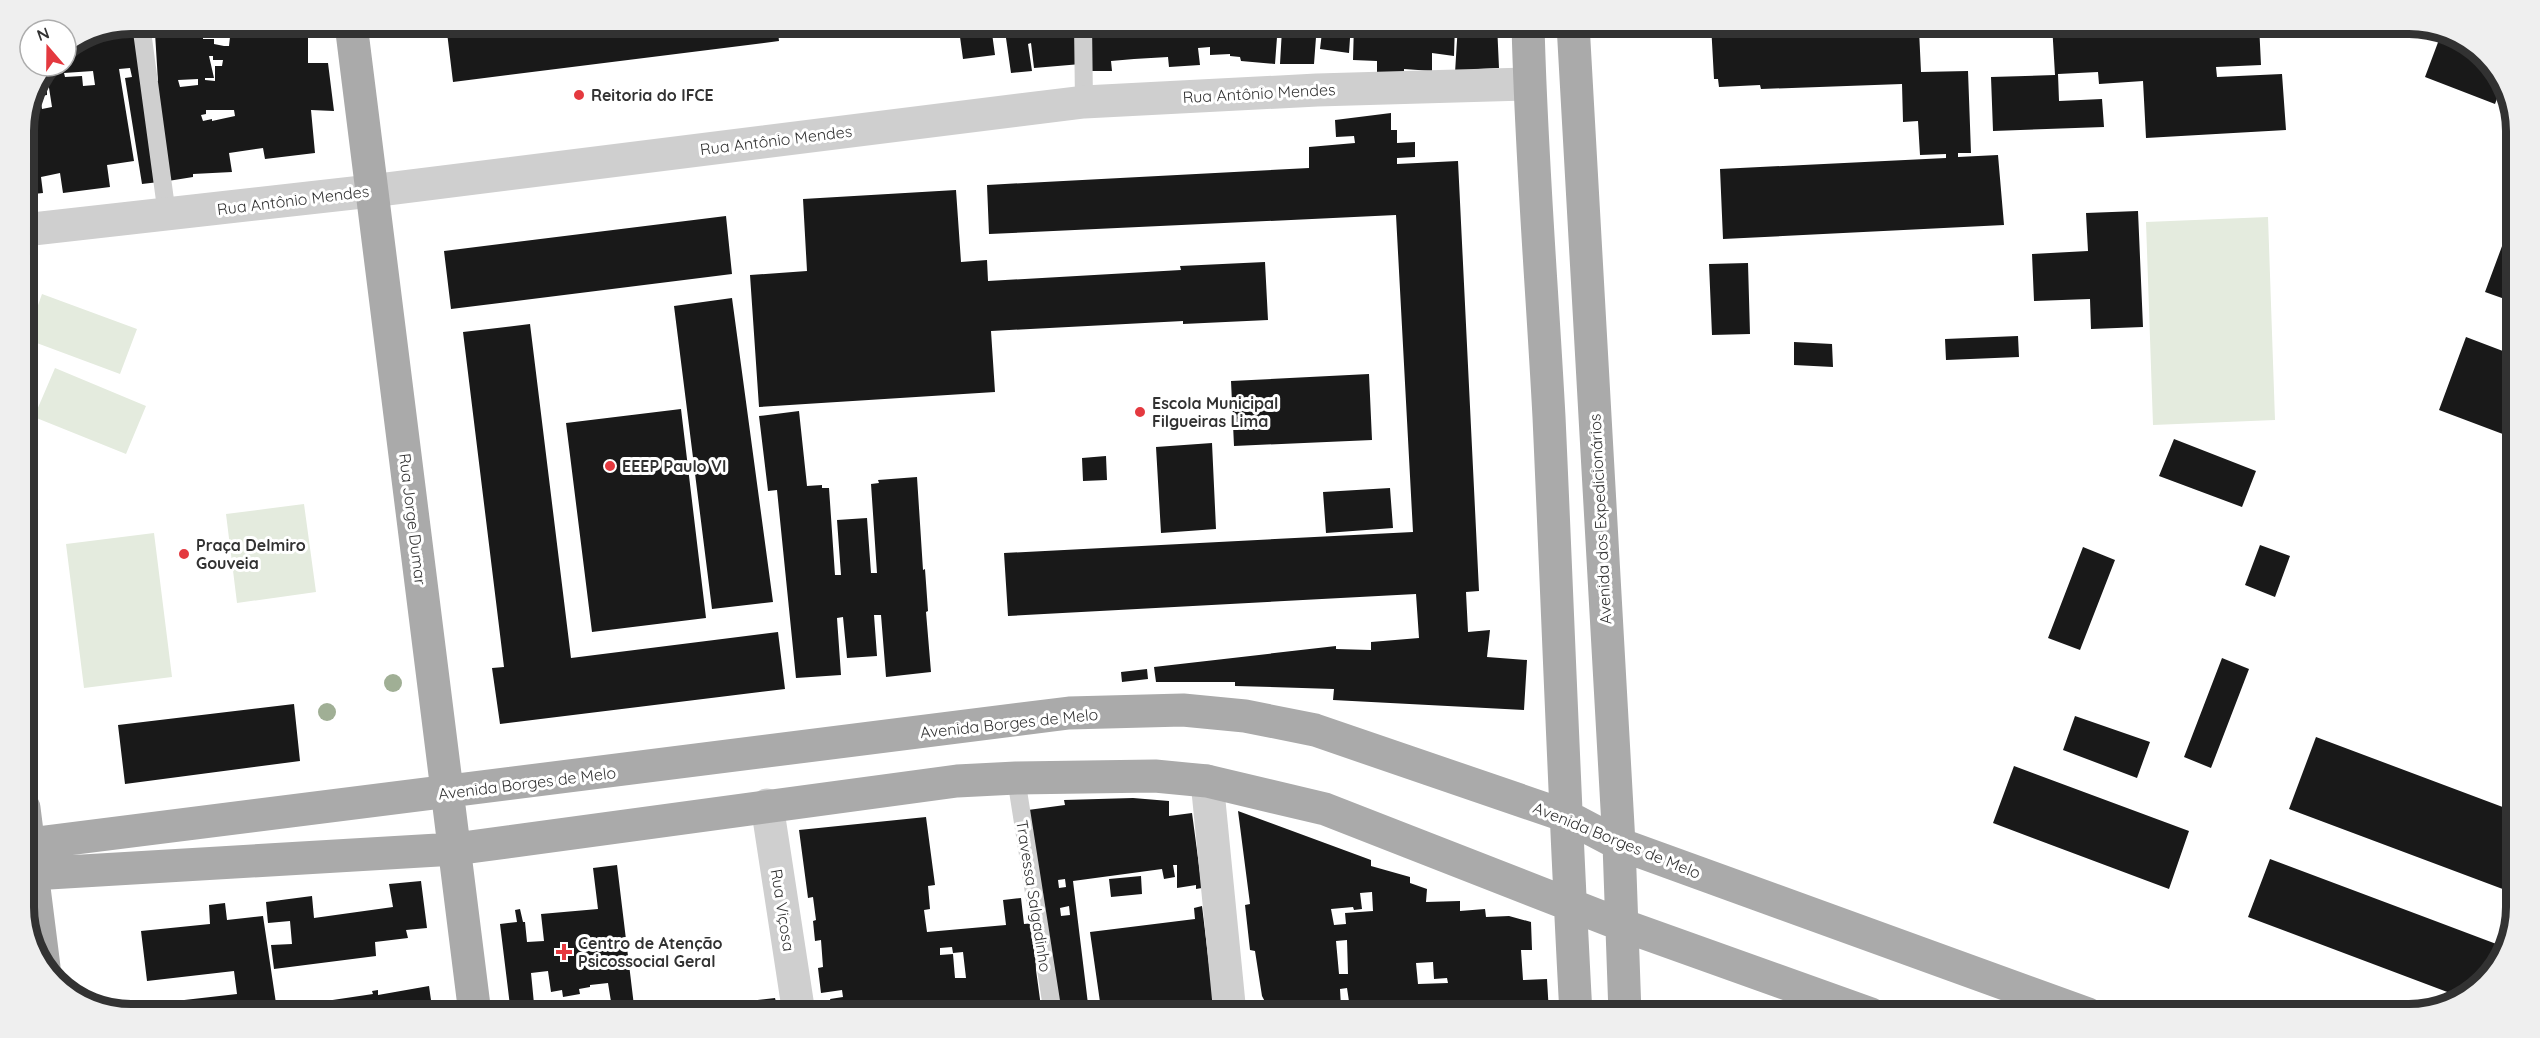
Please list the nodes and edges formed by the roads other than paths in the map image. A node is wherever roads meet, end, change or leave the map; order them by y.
1 (142, 34) edge
2 (352, 34) edge
3 (1083, 34) edge
4 (1528, 34) edge
5 (1574, 34) edge
6 (1529, 84) junction
7 (1084, 102) junction
8 (371, 191) junction
9 (167, 215) junction
10 (35, 229) edge
11 (1016, 778) junction
12 (1207, 781) junction
13 (448, 793) junction
14 (767, 806) junction
15 (1566, 816) junction
16 (1619, 844) junction
17 (455, 849) junction
18 (35, 853) edge
19 (35, 854) edge
20 (35, 903) edge
21 (1569, 905) junction
22 (1622, 925) junction
23 (40, 937) edge
24 (474, 1004) edge
25 (798, 1004) edge
26 (1051, 1004) edge
27 (1229, 1004) edge
28 (1575, 1004) edge
29 (1625, 1004) edge
30 (1843, 1004) edge
31 (2060, 1004) edge

1 - 9 lane
2 - 8 main road, Rua Jorge Dumar
3 - 7 lane
4 - 6 main road
5 - 16 main road, Avenida dos Expedicionários
6 - 7 street, Rua Antônio Mendes
6 - 15 main road
7 - 8 street, Rua Antônio Mendes
8 - 9 street, Rua Antônio Mendes
8 - 13 main road, Rua Jorge Dumar
9 - 10 street, Rua Antônio Mendes
11 - 12 main road
11 - 14 main road
11 - 26 lane, Travessa Salgadinho
12 - 21 main road
12 - 27 street
13 - 15 main road, Avenida Borges de Melo
13 - 17 main road, Rua Jorge Dumar
13 - 18 main road, Avenida Borges de Melo
14 - 17 main road
14 - 25 street, Rua Viçosa
15 - 16 main road, Avenida Borges de Melo
15 - 21 main road
16 - 22 main road, Avenida dos Expedicionários
16 - 31 main road, Avenida Borges de Melo
17 - 19 main road
17 - 24 main road, Rua Jorge Dumar
20 - 23 main road
21 - 22 main road
21 - 28 main road
22 - 29 main road, Avenida dos Expedicionários
22 - 30 main road

